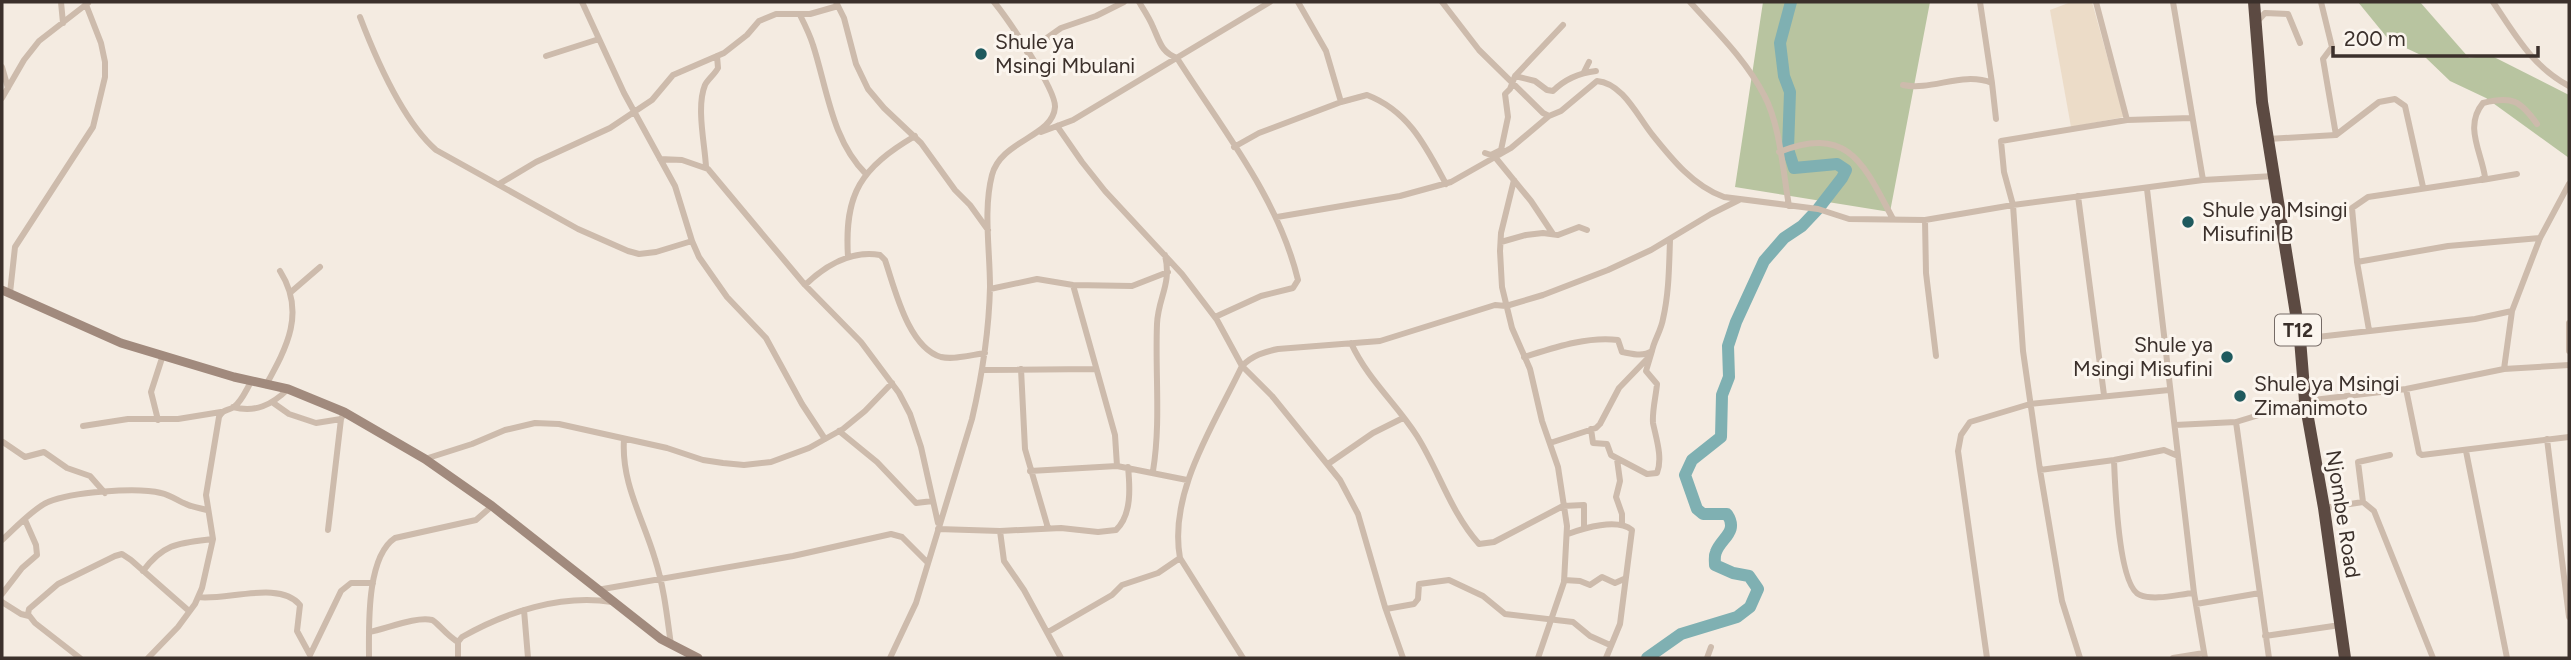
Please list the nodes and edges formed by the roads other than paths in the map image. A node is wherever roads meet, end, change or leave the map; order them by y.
1 (61, 2) edge
2 (582, 2) edge
3 (993, 2) edge
4 (1124, 2) edge
5 (1139, 2) edge
6 (1270, 2) edge
7 (1298, 2) edge
8 (1442, 2) edge
9 (1690, 2) edge
10 (1980, 2) edge
11 (2096, 2) edge
12 (2173, 2) edge
13 (2254, 2) edge
14 (2321, 2) edge
15 (2493, 2) edge
16 (87, 3) edge
17 (837, 4) edge
18 (800, 15) junction
19 (360, 17) dead end
20 (62, 23) junction
21 (1563, 25) dead end
22 (2254, 25) junction
23 (599, 39) junction
24 (2300, 43) dead end
25 (1027, 52) junction
26 (546, 56) dead end
27 (717, 56) junction
28 (1177, 58) junction
29 (1589, 62) dead end
30 (2, 67) edge
31 (1596, 71) dead end
32 (1584, 72) junction
33 (1513, 79) junction
34 (1992, 83) junction
35 (1903, 85) dead end
36 (2569, 86) edge
37 (8, 88) junction
38 (2, 99) edge
39 (1341, 102) junction
40 (635, 112) junction
41 (1549, 116) junction
42 (2191, 118) junction
43 (1996, 119) dead end
44 (2127, 120) junction
45 (2537, 124) dead end
46 (1057, 127) junction
47 (1036, 134) junction
48 (2336, 135) junction
49 (915, 136) junction
50 (2268, 139) junction
51 (1234, 147) junction
52 (1779, 152) junction
53 (1485, 153) dead end
54 (1495, 157) junction
55 (660, 159) junction
56 (706, 167) junction
57 (866, 173) junction
58 (2517, 174) dead end
59 (2274, 176) junction
60 (1514, 180) junction
61 (2203, 180) junction
62 (2480, 180) junction
63 (499, 184) junction
64 (1446, 184) junction
65 (2569, 184) edge
66 (2423, 187) junction
67 (2147, 189) junction
68 (2078, 196) junction
69 (1740, 200) junction
70 (2013, 205) junction
71 (1789, 206) junction
72 (1277, 217) junction
73 (1893, 219) junction
74 (1925, 220) junction
75 (1587, 230) dead end
76 (989, 232) junction
77 (1553, 234) junction
78 (2540, 239) junction
79 (1670, 240) junction
80 (692, 241) junction
81 (1501, 242) junction
82 (1165, 253) junction
83 (848, 257) junction
84 (2357, 262) junction
85 (320, 267) dead end
86 (280, 271) dead end
87 (1168, 272) junction
88 (806, 285) junction
89 (1073, 285) junction
90 (990, 289) junction
91 (6, 291) edge
92 (291, 292) junction
93 (1506, 306) junction
94 (2512, 311) junction
95 (1215, 317) junction
96 (2569, 323) edge
97 (2369, 330) junction
98 (2300, 339) junction
99 (1351, 343) junction
100 (1652, 351) junction
101 (2569, 351) edge
102 (985, 353) junction
103 (163, 355) junction
104 (1936, 356) dead end
105 (1524, 357) junction
106 (2569, 365) edge
107 (1242, 366) junction
108 (1021, 369) junction
109 (1095, 369) junction
110 (2504, 369) junction
111 (982, 370) junction
112 (251, 382) junction
113 (892, 383) junction
114 (267, 385) junction
115 (288, 389) junction
116 (2406, 389) junction
117 (2169, 390) junction
118 (2104, 395) junction
119 (2305, 401) junction
120 (272, 402) junction
121 (2030, 404) junction
122 (233, 407) junction
123 (221, 412) junction
124 (342, 415) junction
125 (1403, 418) junction
126 (158, 421) junction
127 (2236, 422) junction
128 (2175, 425) junction
129 (83, 426) dead end
130 (1591, 429) junction
131 (839, 431) junction
132 (2569, 436) edge
133 (624, 439) junction
134 (825, 439) junction
135 (2547, 439) junction
136 (3, 442) edge
137 (1550, 443) junction
138 (2466, 451) junction
139 (2390, 455) dead end
140 (2178, 456) junction
141 (425, 459) junction
142 (1617, 459) junction
143 (2114, 460) junction
144 (1328, 464) junction
145 (1117, 466) junction
146 (1128, 467) junction
147 (2040, 470) junction
148 (1030, 471) junction
149 (1153, 471) junction
150 (1186, 480) junction
151 (105, 493) junction
152 (933, 501) junction
153 (2363, 502) junction
154 (492, 506) junction
155 (1563, 506) junction
156 (2324, 508) junction
157 (207, 510) junction
158 (25, 520) junction
159 (1622, 525) junction
160 (938, 527) junction
161 (1048, 528) junction
162 (1584, 528) junction
163 (328, 530) dead end
164 (1000, 531) junction
165 (1568, 534) junction
166 (213, 539) junction
167 (2, 540) edge
168 (1180, 558) junction
169 (928, 562) junction
170 (143, 571) junction
171 (660, 579) junction
172 (1624, 579) junction
173 (1564, 580) junction
174 (373, 583) junction
175 (597, 590) junction
176 (2194, 593) junction
177 (2260, 593) junction
178 (2, 594) edge
179 (198, 597) junction
180 (1978, 600) junction
181 (2, 602) edge
182 (612, 602) junction
183 (2196, 604) junction
184 (1386, 609) junction
185 (524, 610) junction
186 (189, 611) junction
187 (1972, 612) dead end
188 (29, 616) junction
189 (2569, 617) edge
190 (1552, 618) junction
191 (2340, 625) junction
192 (369, 632) junction
193 (1048, 632) junction
194 (2265, 636) junction
195 (458, 642) junction
196 (1610, 645) junction
197 (1711, 648) dead end
198 (675, 650) edge
199 (2204, 656) edge
200 (309, 657) edge
201 (1240, 657) edge
202 (80, 658) edge
203 (148, 658) edge
204 (369, 658) edge
205 (458, 658) edge
206 (528, 658) edge
207 (698, 658) edge
208 (890, 658) edge
209 (1061, 658) edge
210 (1403, 658) edge
211 (1538, 658) edge
212 (1605, 658) edge
213 (1707, 658) edge
214 (1987, 658) edge
215 (2080, 658) edge
216 (2173, 658) edge
217 (2269, 658) edge
218 (2345, 658) edge
219 (2433, 658) edge
220 (2507, 658) edge

1 - 20 street
2 - 23 street
3 - 25 street
4 - 25 street
5 - 28 street
6 - 28 street
7 - 39 street
8 - 33 street
9 - 52 street
10 - 34 street
11 - 44 street
12 - 42 street
13 - 22 highway, Njombe Road / T12
14 - 48 street
15 - 36 street
16 - 20 street
16 - 91 street
17 - 18 street
17 - 49 street
18 - 27 street
18 - 57 street
19 - 63 street
20 - 37 street
21 - 33 street
22 - 24 street
22 - 50 highway, Njombe Road / T12
23 - 26 street
23 - 40 street
25 - 47 street
27 - 40 street
27 - 56 street
28 - 46 street
28 - 51 street
29 - 32 street
30 - 37 street
31 - 32 street
32 - 33 street
33 - 41 street
33 - 53 street
34 - 35 street
34 - 43 street
37 - 38 street
39 - 51 street
39 - 64 street
40 - 55 street
40 - 63 street
41 - 54 street
41 - 69 street
42 - 44 street
42 - 61 street
44 - 70 street
45 - 62 street
46 - 47 street
46 - 82 street
47 - 76 street
48 - 50 street
48 - 66 street
49 - 57 street
49 - 76 street
50 - 59 highway, Njombe Road / T12
51 - 72 street
52 - 71 street
52 - 73 street
54 - 60 street
54 - 64 street
55 - 56 street
55 - 80 street
56 - 88 street
57 - 83 street
58 - 62 street
59 - 61 street
59 - 98 highway, Njombe Road / T12
60 - 77 street
60 - 81 street
61 - 67 street
62 - 66 street
63 - 80 street
64 - 72 street
65 - 78 street
66 - 84 street
67 - 68 street
67 - 117 street
68 - 70 street
68 - 118 street
69 - 71 street
69 - 79 street
70 - 74 street
70 - 121 street
71 - 73 street
72 - 95 street
73 - 74 street
74 - 104 street
75 - 77 street
76 - 90 street
77 - 81 street
78 - 84 street
78 - 94 street
79 - 93 street
79 - 100 street
80 - 134 street
81 - 93 street
82 - 87 street
82 - 95 street
83 - 88 street
83 - 102 street
84 - 97 street
85 - 92 street
86 - 92 street
87 - 89 street
87 - 149 street
88 - 113 street
89 - 90 street
89 - 109 street
90 - 102 street
91 - 103 street
92 - 114 street
93 - 99 street
93 - 105 street
94 - 97 street
94 - 110 street
95 - 107 street
96 - 101 street
97 - 98 street
98 - 119 highway, Njombe Road / T12
99 - 107 street
99 - 125 street
100 - 105 street
100 - 130 street
100 - 142 street
102 - 111 street
103 - 112 street
103 - 126 street
105 - 137 street
106 - 110 street
107 - 144 street
107 - 150 street
108 - 109 street
108 - 111 street
108 - 148 street
109 - 145 street
110 - 116 street
111 - 160 street
112 - 114 street
112 - 122 street
113 - 131 street
113 - 152 street
114 - 115 street
115 - 120 street
115 - 124 street
116 - 119 street
116 - 138 street
117 - 118 street
117 - 128 street
118 - 121 street
119 - 127 street
119 - 156 highway, Njombe Road / T12
120 - 122 street
120 - 124 street
121 - 147 street
121 - 180 street
122 - 123 street
123 - 126 street
123 - 157 street
124 - 141 street
124 - 163 street
125 - 144 street
125 - 155 street
126 - 129 street
127 - 128 street
127 - 177 street
128 - 140 street
130 - 137 street
130 - 142 street
131 - 134 street
131 - 152 street
132 - 135 street
133 - 134 street
133 - 141 street
133 - 171 street
135 - 138 street
135 - 189 street
136 - 151 street
137 - 155 street
138 - 220 street
139 - 153 street
140 - 143 street
140 - 176 street
141 - 154 street
142 - 159 street
143 - 147 street
143 - 176 street
144 - 184 street
145 - 146 street
145 - 148 street
146 - 149 street
146 - 161 street
147 - 215 street
148 - 161 street
149 - 150 street
150 - 168 street
151 - 157 street
151 - 158 street
152 - 160 street
153 - 156 street
153 - 219 street
154 - 174 street
154 - 175 street
155 - 162 street
155 - 165 street
156 - 191 highway, Njombe Road / T12
157 - 166 street
158 - 167 street
158 - 178 street
159 - 162 street
159 - 172 street
160 - 164 street
160 - 169 street
161 - 164 street
162 - 165 street
164 - 193 street
165 - 173 street
166 - 170 street
166 - 179 street
168 - 193 street
168 - 201 street
169 - 171 street
169 - 208 street
170 - 186 street
170 - 188 street
171 - 175 street
171 - 198 street
172 - 173 street
172 - 196 street
173 - 190 street
174 - 192 street
174 - 200 street
175 - 182 street
176 - 183 street
177 - 183 street
177 - 194 street
179 - 186 street
179 - 200 street
180 - 187 street
180 - 214 street
181 - 188 street
182 - 185 street
182 - 198 street
183 - 199 street
184 - 190 street
184 - 210 street
185 - 195 street
185 - 206 street
186 - 203 street
188 - 202 street
190 - 196 street
190 - 211 street
191 - 194 street
191 - 218 highway, Njombe Road / T12
192 - 195 street
192 - 204 street
193 - 209 street
194 - 217 street
195 - 205 street
196 - 212 street
197 - 213 street
198 - 207 street
199 - 216 street

